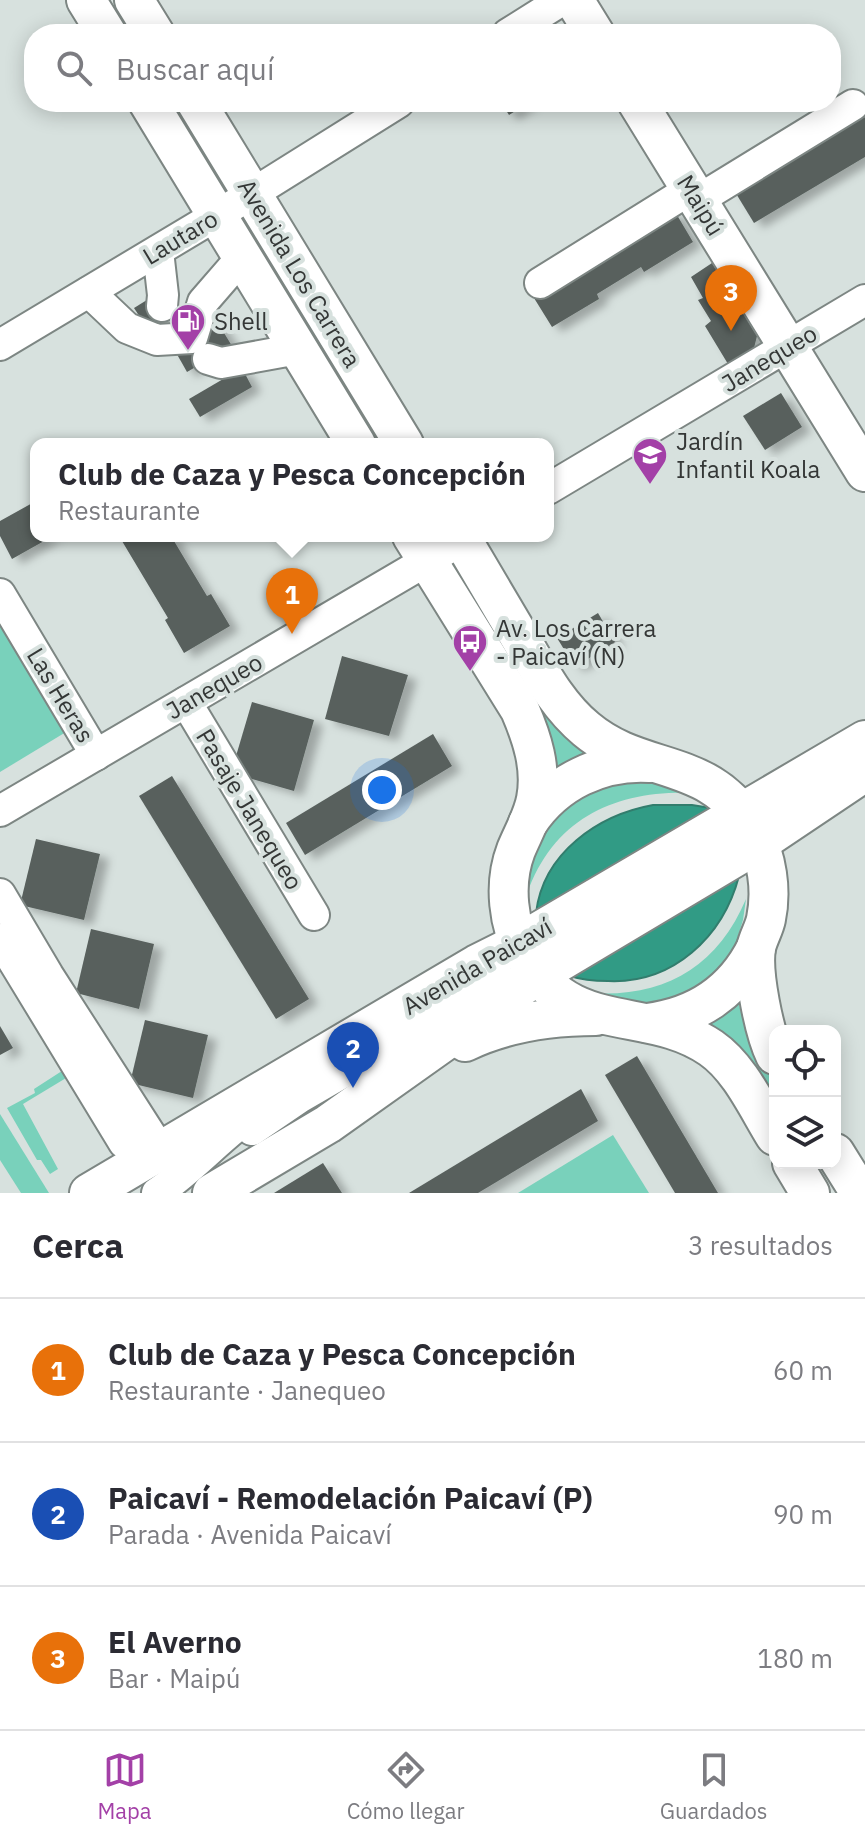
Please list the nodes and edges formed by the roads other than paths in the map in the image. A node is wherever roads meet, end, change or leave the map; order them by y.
1 (86, 0) edge
2 (134, 0) edge
3 (562, 0) edge
4 (574, 0) edge
5 (101, 24) edge
6 (149, 24) edge
7 (524, 24) edge
8 (589, 24) edge
9 (853, 105) dead end
10 (154, 112) edge
11 (202, 112) edge
12 (383, 112) edge
13 (643, 112) edge
14 (841, 112) edge
15 (841, 112) edge
16 (252, 194) junction
17 (694, 195) junction
18 (217, 215) junction
19 (158, 251) junction
20 (242, 257) junction
21 (540, 283) dead end
22 (89, 292) junction
23 (865, 300) edge
24 (143, 317) junction
25 (0, 345) edge
26 (788, 347) junction
27 (200, 349) junction
28 (298, 349) junction
29 (352, 438) edge
30 (400, 438) edge
31 (865, 472) edge
32 (554, 485) edge
33 (444, 542) edge
34 (467, 542) edge
35 (420, 548) edge
36 (0, 594) edge
37 (186, 702) junction
38 (865, 740) edge
39 (96, 755) junction
40 (652, 763) junction
41 (865, 772) edge
42 (0, 811) edge
43 (749, 827) junction
44 (524, 830) junction
45 (0, 894) edge
46 (314, 915) dead end
47 (0, 939) edge
48 (756, 948) junction
49 (528, 959) junction
50 (624, 1020) junction
51 (769, 1037) edge
52 (396, 1078) junction
53 (769, 1126) edge
54 (124, 1143) dead end
55 (161, 1151) junction
56 (841, 1163) edge
57 (796, 1169) edge
58 (89, 1193) edge
59 (157, 1193) edge
60 (178, 1193) edge
61 (212, 1193) edge
62 (810, 1193) edge
63 (860, 1193) edge

1 - 5 main road
2 - 6 main road
3 - 7 street
4 - 8 main road
9 - 14 street
10 - 18 main road, Avenida Los Carrera
11 - 16 main road, Avenida Los Carrera
12 - 16 street, Lautaro
13 - 17 main road, Maipú
15 - 17 street
16 - 18 street, Lautaro
16 - 30 main road, Avenida Los Carrera
17 - 21 street
17 - 26 main road, Maipú
18 - 19 street, Lautaro
18 - 20 main road, Avenida Los Carrera
19 - 22 street, Lautaro
19 - 24 street
20 - 27 street
20 - 28 main road, Avenida Los Carrera
22 - 24 street
22 - 25 street, Lautaro
23 - 26 street, Janequeo
24 - 27 street
26 - 31 main road, Maipú
26 - 32 street, Janequeo
27 - 28 street
28 - 29 main road, Avenida Los Carrera
33 - 35 street, Janequeo
34 - 40 main road
35 - 37 street, Janequeo
35 - 44 main road
36 - 39 street, Las Heras
37 - 39 street, Janequeo
37 - 46 street, Pasaje Janequeo
38 - 43 main road, Avenida Paicaví
39 - 42 street, Janequeo
40 - 43 main road
40 - 44 main road
41 - 43 main road, Avenida Paicaví
43 - 48 main road
43 - 49 main road, Avenida Paicaví
44 - 49 main road
45 - 55 street
47 - 54 street
48 - 50 main road
48 - 51 main road
49 - 50 main road
49 - 52 main road, Avenida Paicaví
49 - 55 main road, Avenida Paicaví
49 - 59 street
49 - 60 street
50 - 52 main road
50 - 53 main road
52 - 61 main road, Avenida Paicaví
55 - 58 main road, Avenida Paicaví
56 - 63 main road
57 - 62 main road

